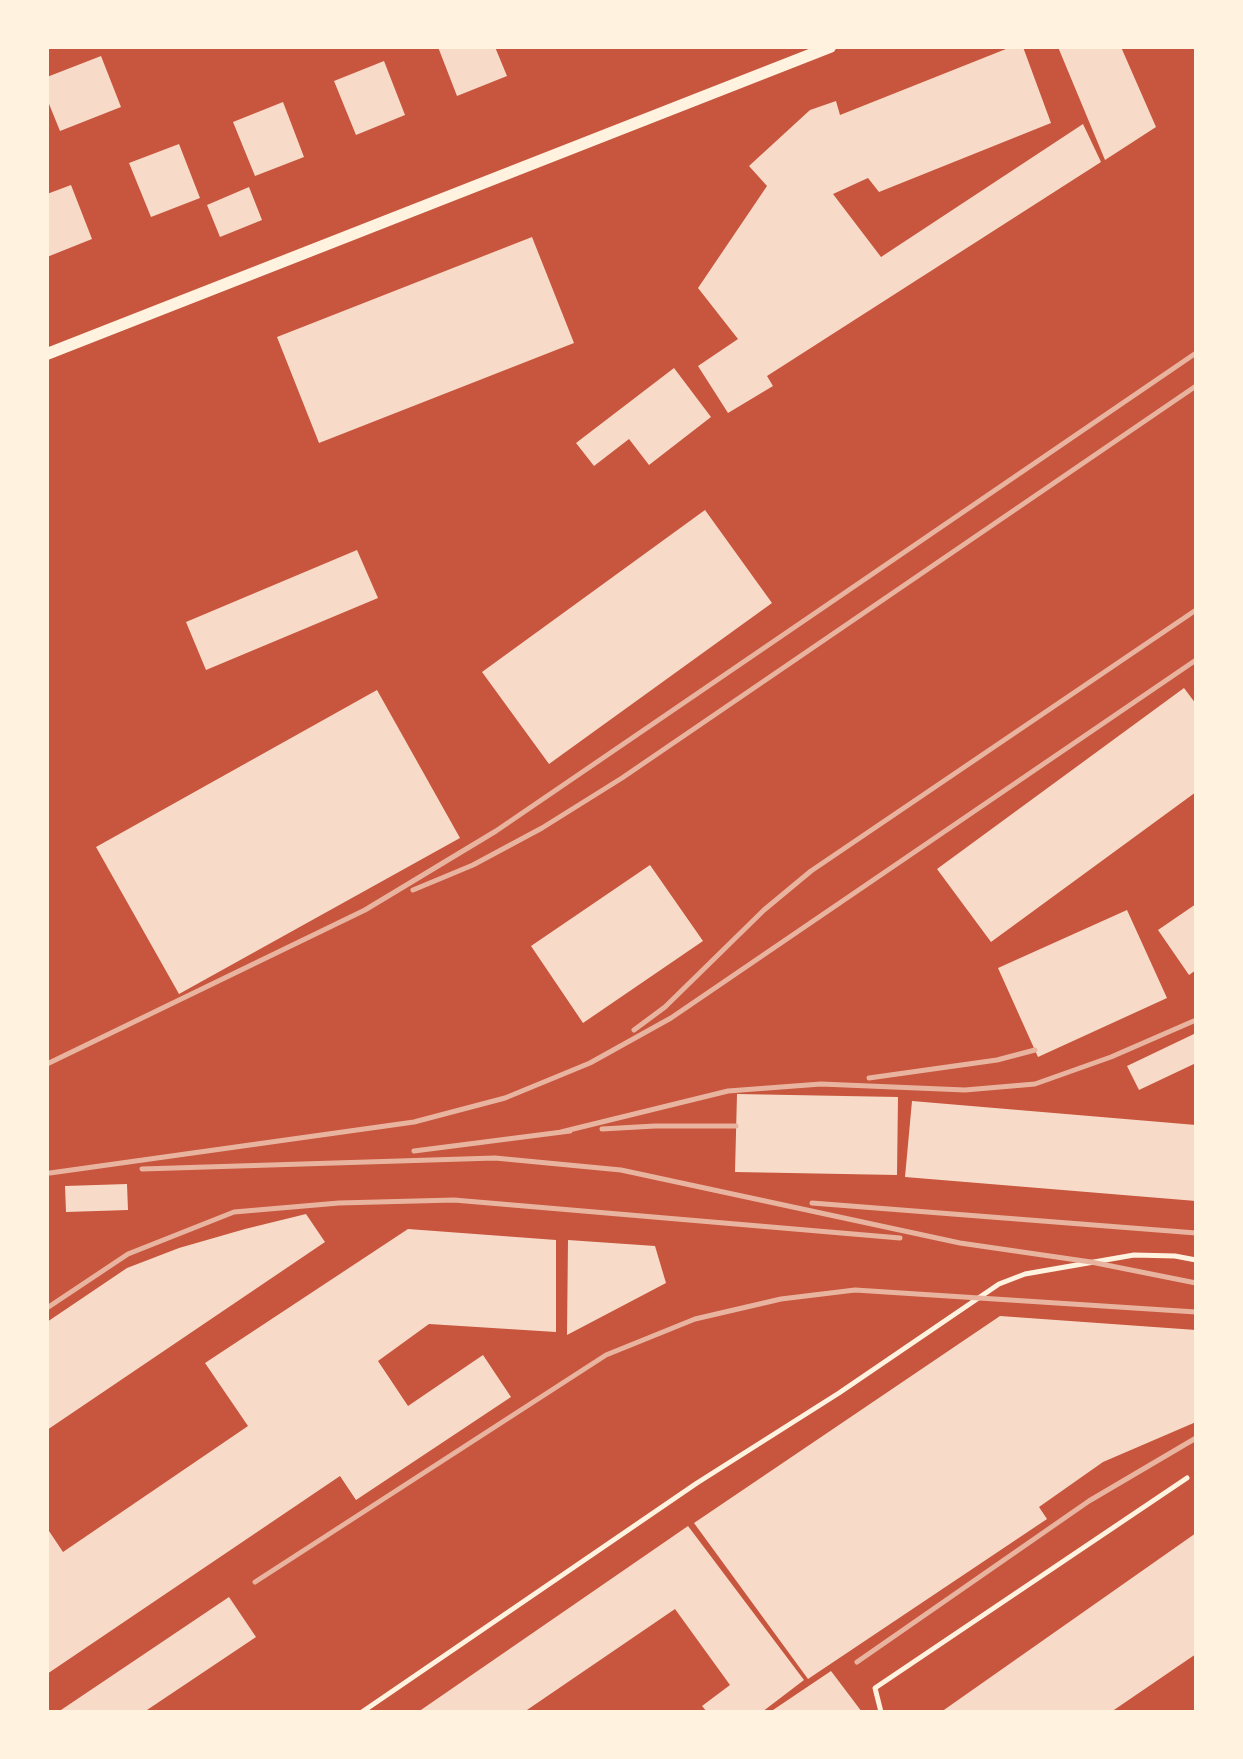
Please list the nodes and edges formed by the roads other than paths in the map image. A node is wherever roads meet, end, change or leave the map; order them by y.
1 (830, 47) edge
2 (47, 354) edge
3 (1196, 1260) edge
4 (1187, 1478) dead end
5 (362, 1712) edge
6 (881, 1712) edge

1 - 2 street
3 - 5 lane
4 - 6 lane

